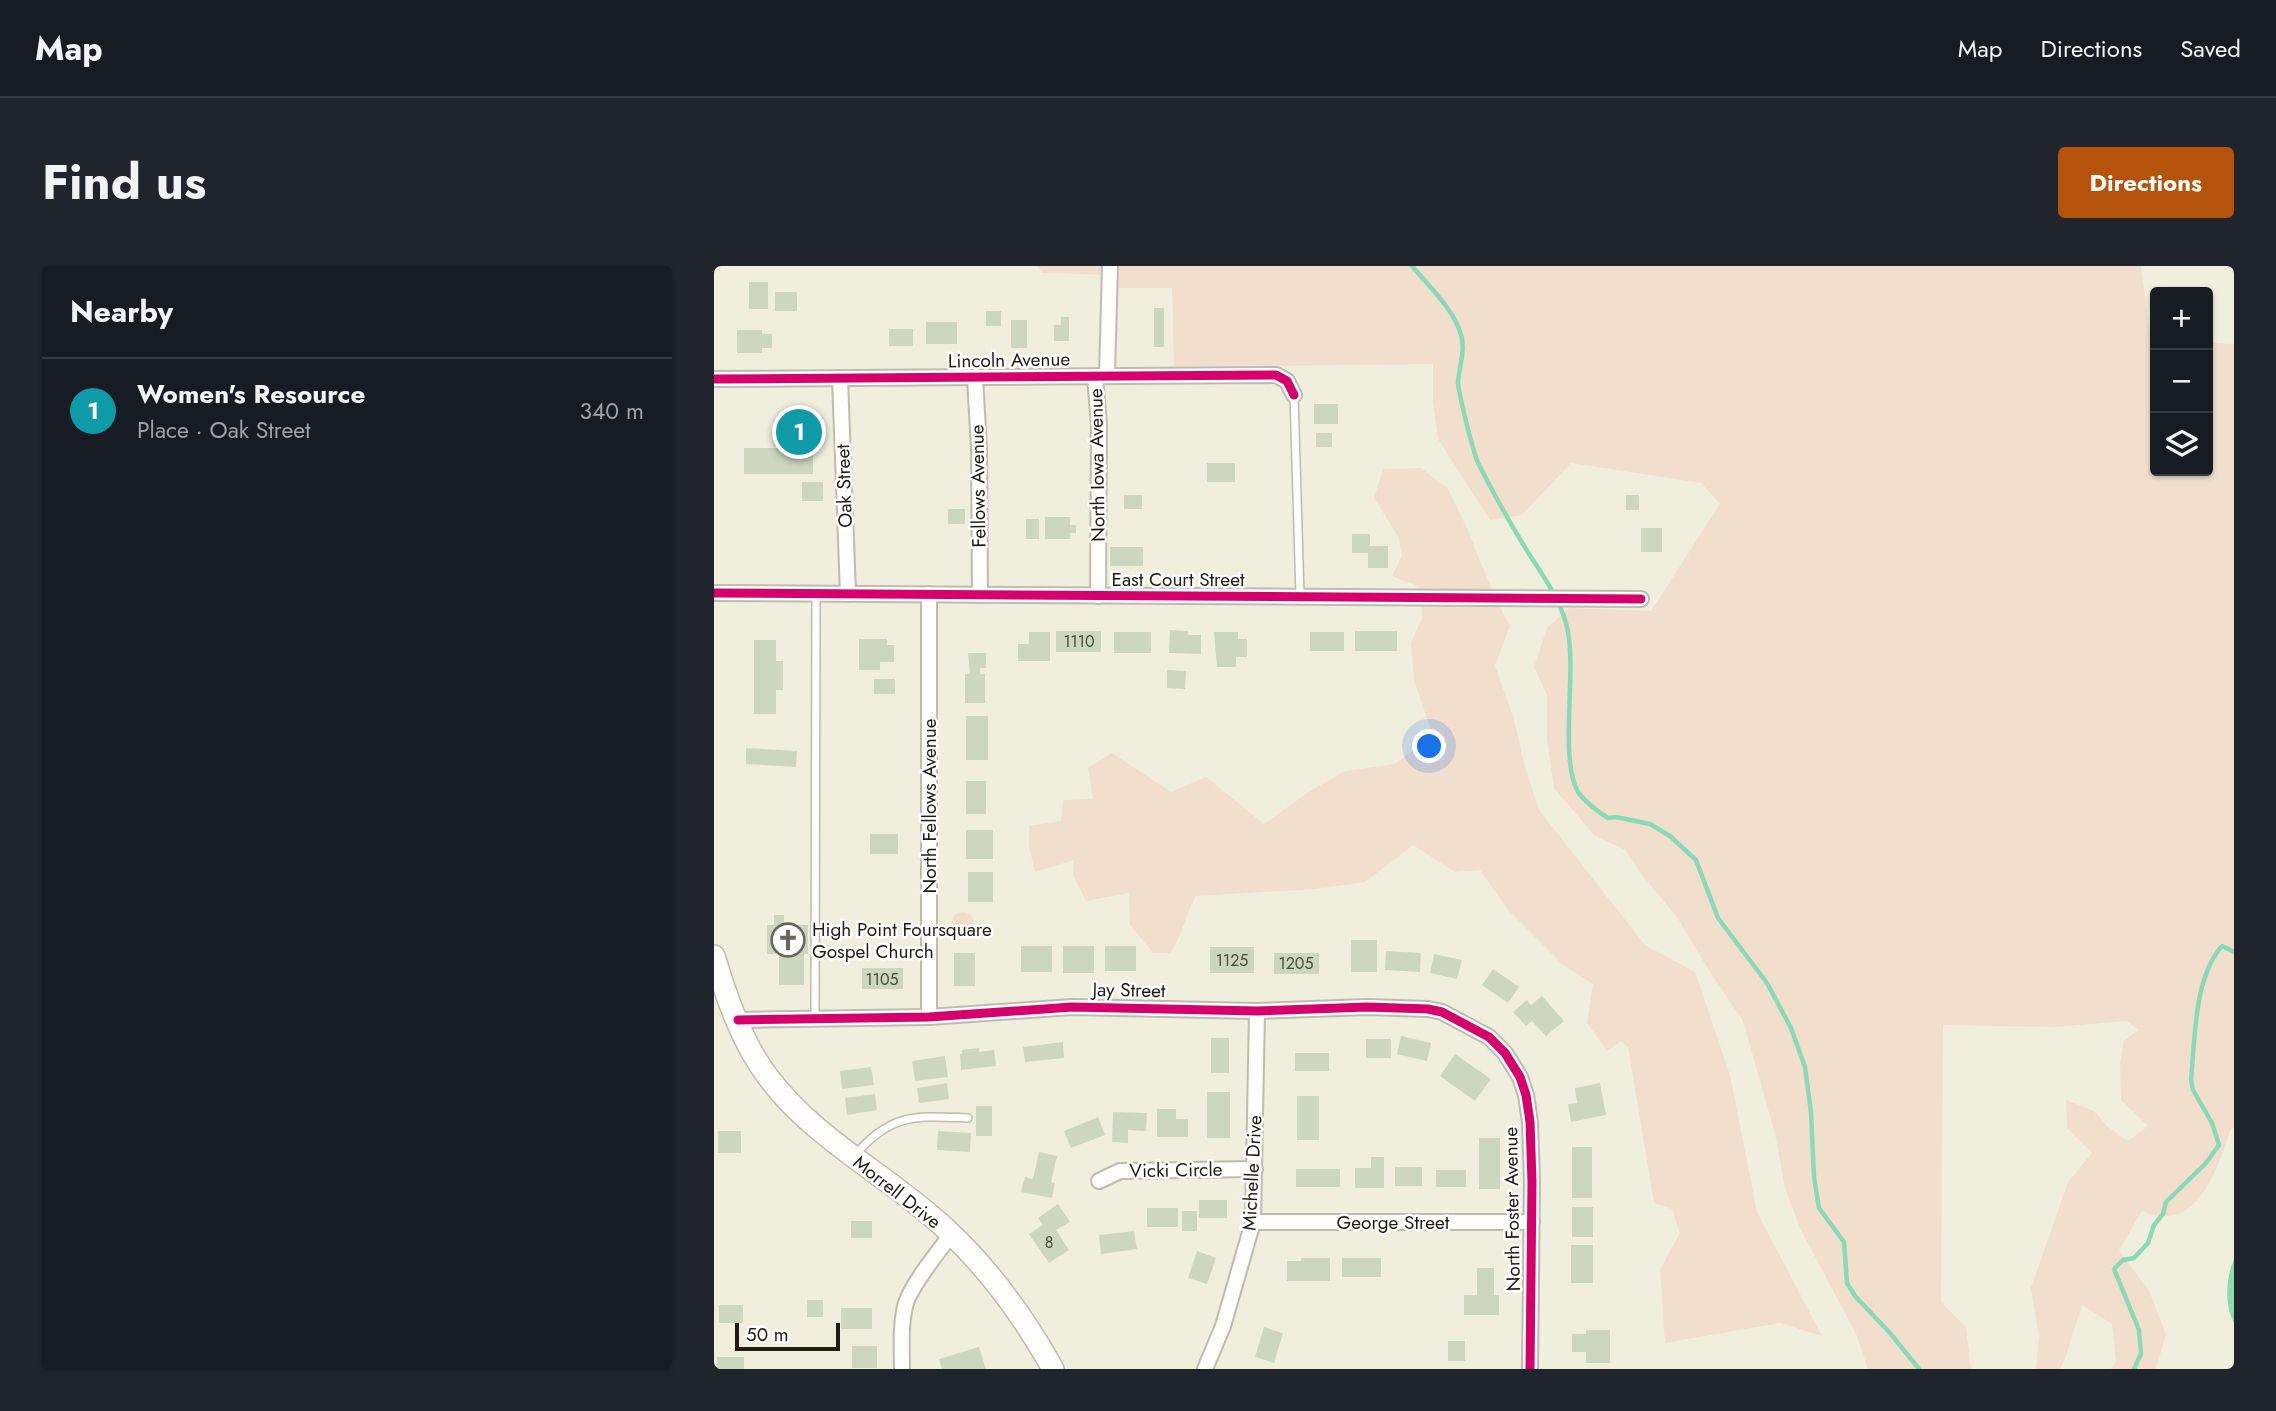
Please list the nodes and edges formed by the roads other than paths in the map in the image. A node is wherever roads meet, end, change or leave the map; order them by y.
1 (1110, 266) edge
2 (1101, 376) junction
3 (975, 378) junction
4 (714, 379) edge
5 (840, 379) junction
6 (1294, 395) joint
7 (714, 593) edge
8 (816, 594) junction
9 (848, 594) junction
10 (929, 594) junction
11 (979, 595) junction
12 (1098, 596) junction
13 (1300, 597) junction
14 (1641, 599) dead end
15 (714, 956) edge
16 (721, 998) edge
17 (1257, 1011) junction
18 (929, 1017) junction
19 (815, 1019) junction
20 (738, 1020) junction
21 (1505, 1053) joint
22 (968, 1118) dead end
23 (853, 1157) junction
24 (1255, 1169) junction
25 (1099, 1181) dead end
26 (1254, 1222) junction
27 (1532, 1222) junction
28 (951, 1235) junction
29 (902, 1369) edge
30 (1053, 1369) edge
31 (1205, 1369) edge
32 (1530, 1369) edge

1 - 2 street, North Iowa Avenue
2 - 3 street, Lincoln Avenue
2 - 6 street, Lincoln Avenue
2 - 12 street, North Iowa Avenue
3 - 5 street, Lincoln Avenue
3 - 11 street, Fellows Avenue
4 - 5 street, Lincoln Avenue
5 - 9 street, Oak Street
6 - 13 lane
7 - 8 street, East Court Street
8 - 9 street, East Court Street
8 - 19 lane
9 - 10 street, East Court Street
10 - 11 street, East Court Street
10 - 18 street, North Fellows Avenue
11 - 12 street, East Court Street
12 - 13 street, East Court Street
13 - 14 street, East Court Street
15 - 16 main road, Morrell Drive
16 - 20 main road, Morrell Drive
17 - 18 street, Jay Street
17 - 21 street, Jay Street
17 - 24 street, Michelle Drive
18 - 19 street, Jay Street
19 - 20 street, Jay Street
20 - 23 main road, Morrell Drive
21 - 27 street, North Foster Avenue
22 - 23 lane
23 - 28 main road, Morrell Drive
24 - 25 street, Vicki Circle
24 - 26 street, Michelle Drive
26 - 27 street, George Street
26 - 31 street, Michelle Drive
27 - 32 street, North Foster Avenue
28 - 29 street
28 - 30 main road, Morrell Drive

